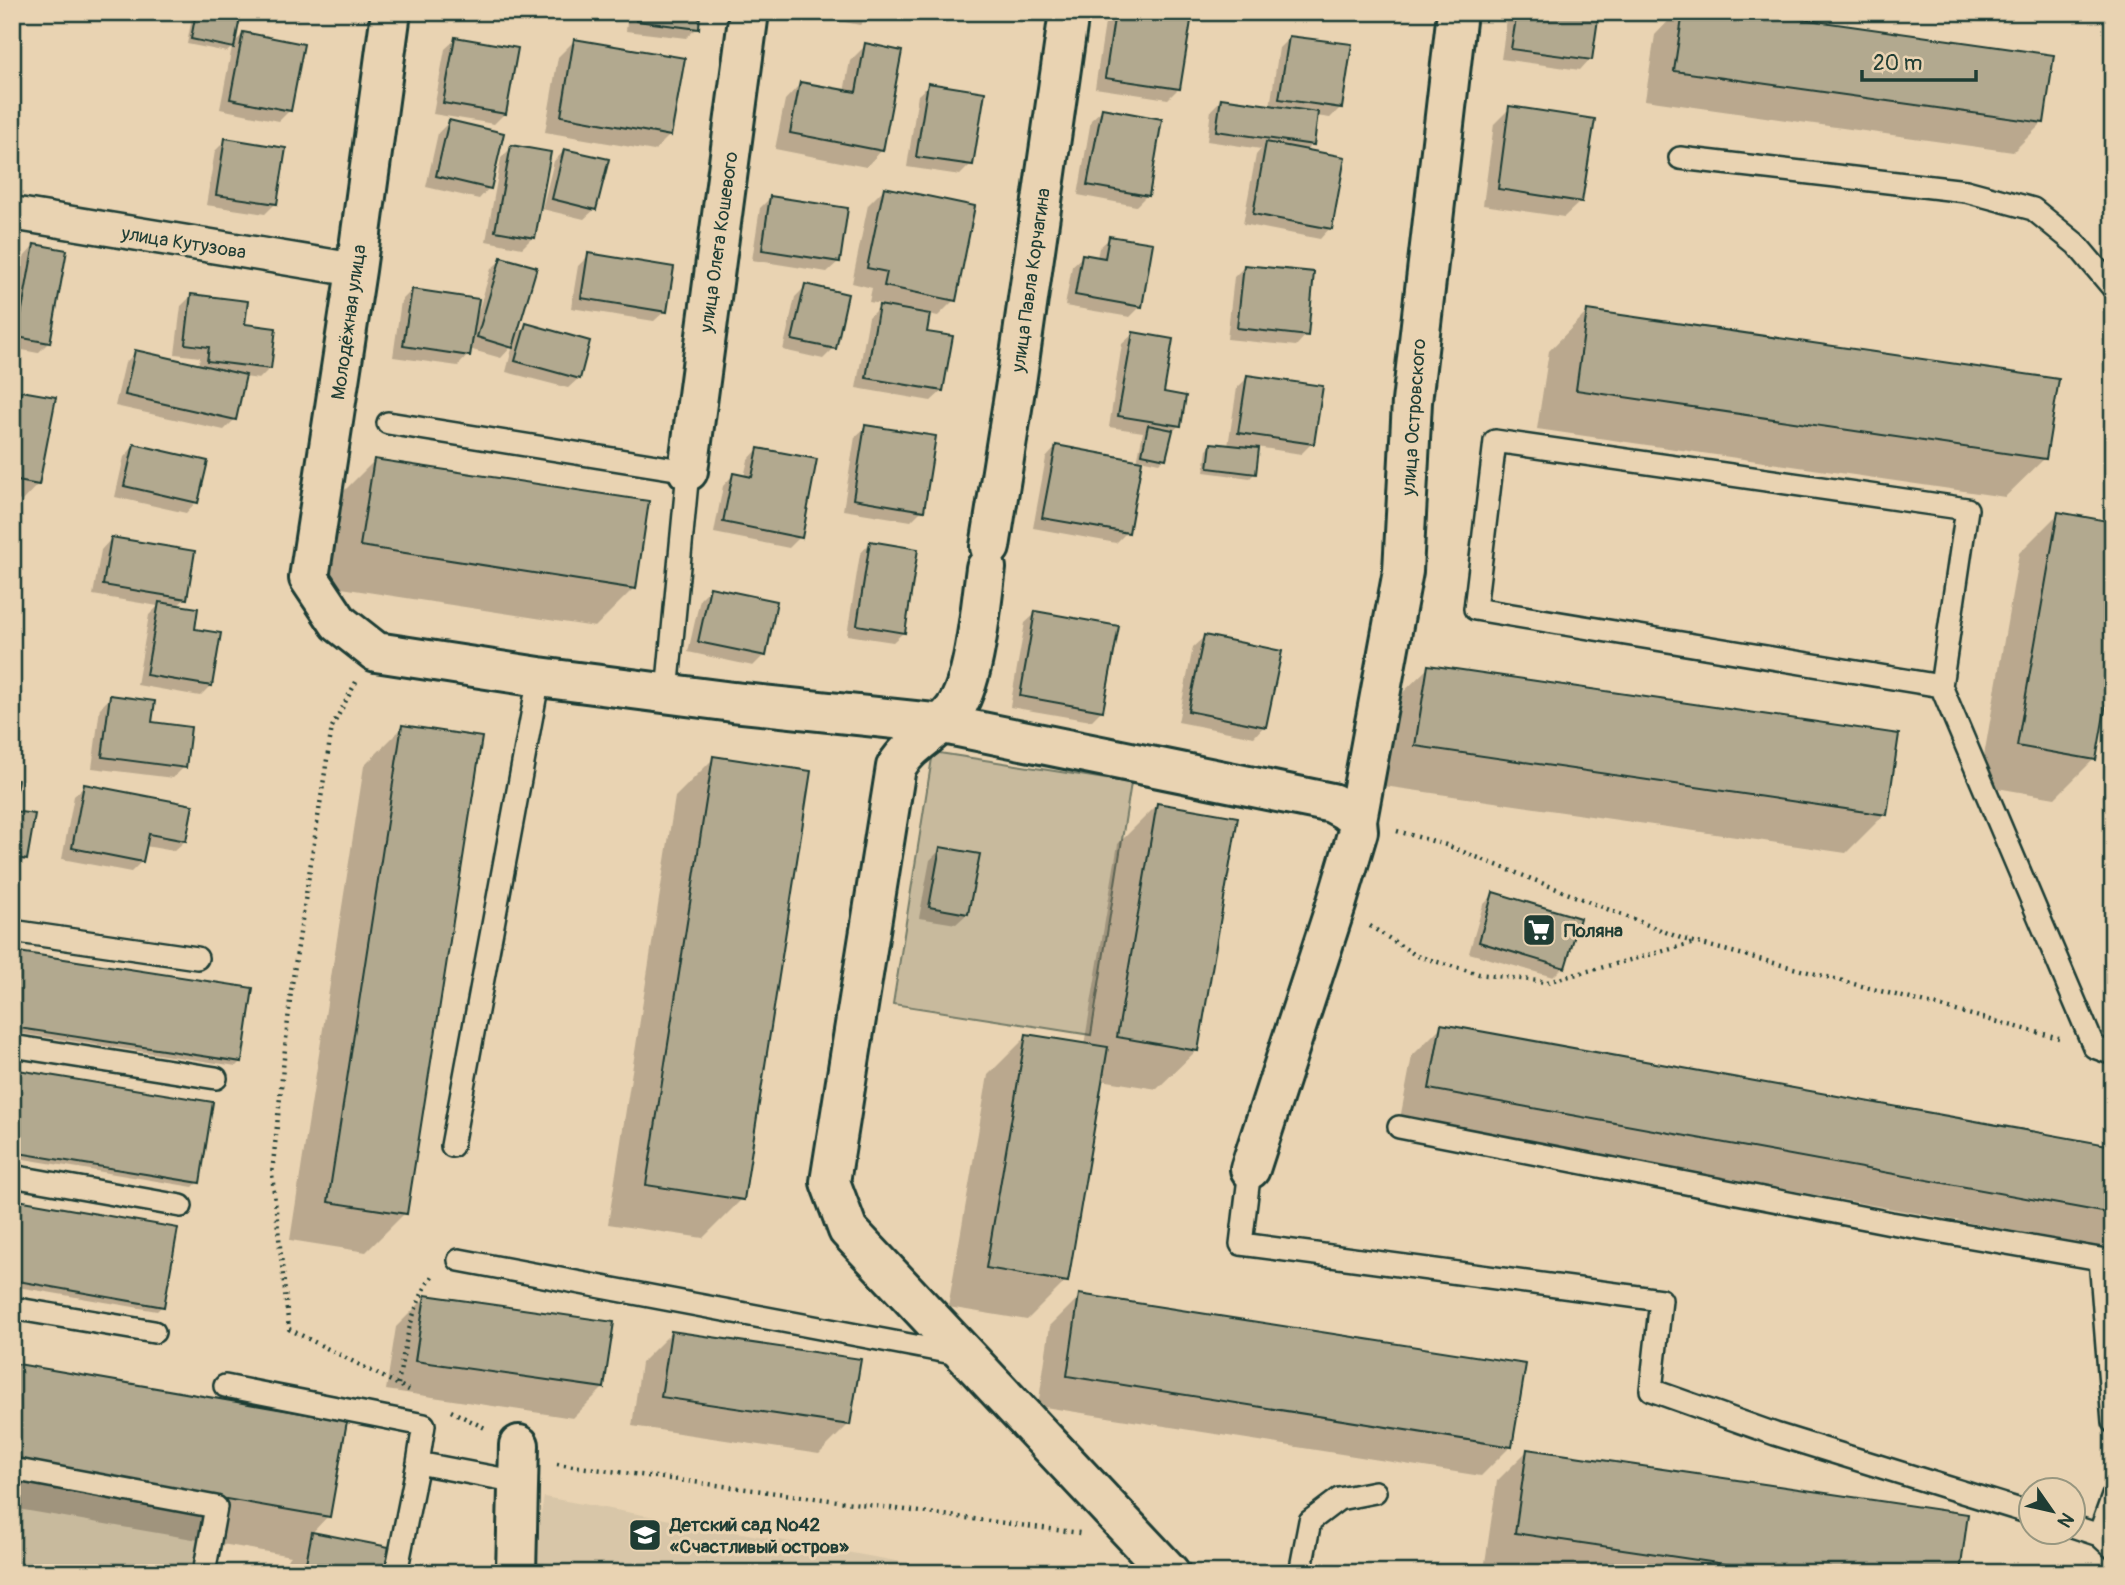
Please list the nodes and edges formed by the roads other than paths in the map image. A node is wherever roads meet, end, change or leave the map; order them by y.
1 (391, 12) edge
2 (749, 12) edge
3 (1069, 12) edge
4 (1458, 12) edge
5 (1679, 158) dead end
6 (12, 213) edge
7 (356, 270) junction
8 (2113, 288) edge
9 (388, 422) dead end
10 (688, 471) junction
11 (539, 677) junction
12 (1941, 686) junction
13 (667, 693) junction
14 (943, 724) junction
15 (1357, 820) junction
16 (12, 931) edge
17 (197, 958) dead end
18 (12, 1046) edge
19 (2103, 1051) edge
20 (216, 1078) dead end
21 (1399, 1127) dead end
22 (452, 1146) dead end
23 (1250, 1169) joint
24 (12, 1176) edge
25 (181, 1206) dead end
26 (459, 1260) road end
27 (12, 1308) edge
28 (154, 1332) dead end
29 (965, 1356) junction
30 (225, 1387) dead end
31 (2113, 1422) edge
32 (519, 1462) joint
33 (418, 1463) junction
34 (12, 1469) edge
35 (1375, 1492) dead end
36 (2113, 1496) edge
37 (2016, 1508) edge
38 (2086, 1532) edge
39 (2106, 1541) edge
40 (204, 1573) edge
41 (396, 1573) edge
42 (516, 1573) edge
43 (1170, 1573) edge
44 (1300, 1573) edge

1 - 7 street, Молодёжная улица
2 - 10 street, улица Олега Кошевого
3 - 14 street, улица Павла Корчагина
4 - 15 street, улица Островского
5 - 8 lane
6 - 7 street, улица Кутузова
7 - 11 street, Молодёжная улица
9 - 10 lane
10 - 13 lane
11 - 13 street
11 - 22 lane
12 - 12 lane
12 - 19 lane
13 - 14 street
14 - 15 street
14 - 29 street
15 - 23 street, улица Островского
16 - 17 lane
18 - 20 lane
21 - 31 lane
23 - 37 lane
24 - 25 lane
26 - 29 lane
27 - 28 lane
29 - 43 street
30 - 33 lane
32 - 33 lane
32 - 42 street
33 - 41 lane
34 - 40 lane
35 - 44 lane
36 - 39 lane
38 - 39 lane

